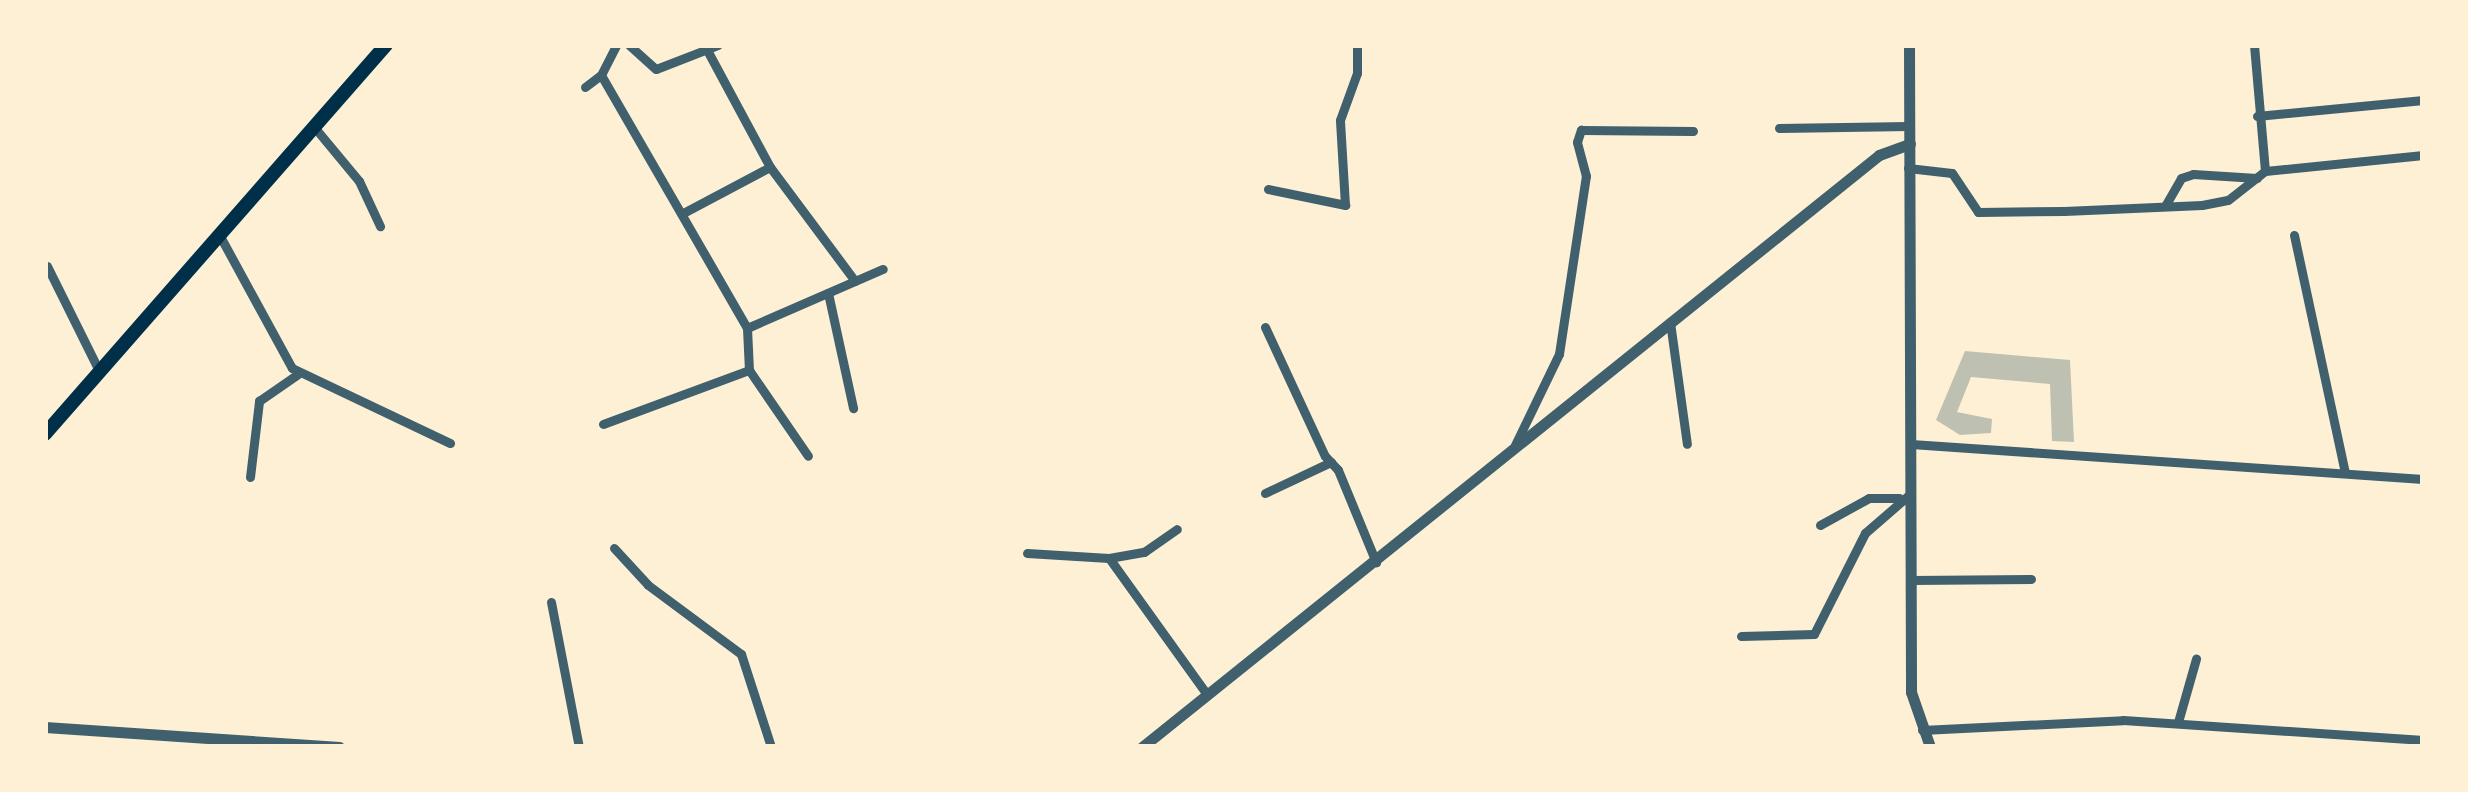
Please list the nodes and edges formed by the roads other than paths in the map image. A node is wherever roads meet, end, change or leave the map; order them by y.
1 (386, 45) edge
2 (616, 45) edge
3 (629, 45) edge
4 (718, 45) edge
5 (1356, 45) edge
6 (1909, 45) edge
7 (2254, 45) edge
8 (707, 50) junction
9 (601, 74) junction
10 (585, 86) dead end
11 (2423, 100) edge
12 (2257, 116) junction
13 (1910, 126) junction
14 (315, 128) junction
15 (1778, 128) dead end
16 (1693, 131) dead end
17 (1910, 144) junction
18 (2423, 155) edge
19 (770, 167) junction
20 (1908, 168) junction
21 (2261, 175) junction
22 (1268, 189) dead end
23 (2166, 206) junction
24 (686, 212) junction
25 (380, 226) dead end
26 (2294, 235) dead end
27 (221, 238) junction
28 (48, 266) dead end
29 (883, 269) dead end
30 (856, 281) junction
31 (828, 293) junction
32 (1670, 322) junction
33 (1264, 327) dead end
34 (747, 328) junction
35 (749, 370) junction
36 (100, 373) junction
37 (298, 374) junction
38 (853, 408) dead end
39 (604, 424) dead end
40 (45, 434) edge
41 (450, 443) dead end
42 (1686, 444) dead end
43 (1911, 444) junction
44 (808, 456) dead end
45 (1506, 460) junction
46 (1330, 462) junction
47 (2345, 472) junction
48 (250, 477) dead end
49 (2423, 479) edge
50 (1265, 493) dead end
51 (1905, 496) junction
52 (1820, 525) dead end
53 (1176, 529) dead end
54 (614, 548) dead end
55 (1028, 553) dead end
56 (1109, 558) junction
57 (1376, 562) junction
58 (2031, 578) dead end
59 (1911, 580) junction
60 (551, 602) dead end
61 (1741, 636) dead end
62 (2196, 659) dead end
63 (1206, 693) junction
64 (2178, 722) junction
65 (45, 727) edge
66 (1921, 730) junction
67 (2423, 740) edge
68 (334, 747) edge
69 (579, 747) edge
70 (771, 747) edge
71 (1142, 747) edge
72 (1930, 747) edge

1 - 14 main road
2 - 9 street
3 - 8 street
4 - 8 street
5 - 22 street
6 - 13 street
7 - 12 street
8 - 19 street
9 - 10 street
9 - 24 street
11 - 12 street
12 - 21 street
13 - 15 street
13 - 17 street
14 - 25 street
14 - 27 main road
16 - 45 street
17 - 20 street
17 - 32 street
18 - 21 street
19 - 24 street
19 - 30 street
20 - 23 street
20 - 43 street
21 - 23 street
21 - 23 street
24 - 34 street
26 - 47 street
27 - 36 main road
27 - 37 street
28 - 36 street
29 - 30 street
30 - 31 street
31 - 34 street
31 - 38 street
32 - 42 street
32 - 45 street
33 - 46 street
34 - 35 street
35 - 39 street
35 - 44 street
36 - 40 main road
37 - 41 street
37 - 48 street
43 - 47 street
43 - 51 street
45 - 57 street
46 - 50 street
46 - 57 street
47 - 49 street
51 - 52 street
51 - 59 street
51 - 61 street
53 - 56 street
54 - 70 street
55 - 56 street
56 - 63 street
57 - 63 street
58 - 59 street
59 - 66 street
60 - 69 street
62 - 64 street
63 - 71 street
64 - 66 street
64 - 67 street
65 - 68 street
66 - 72 street

